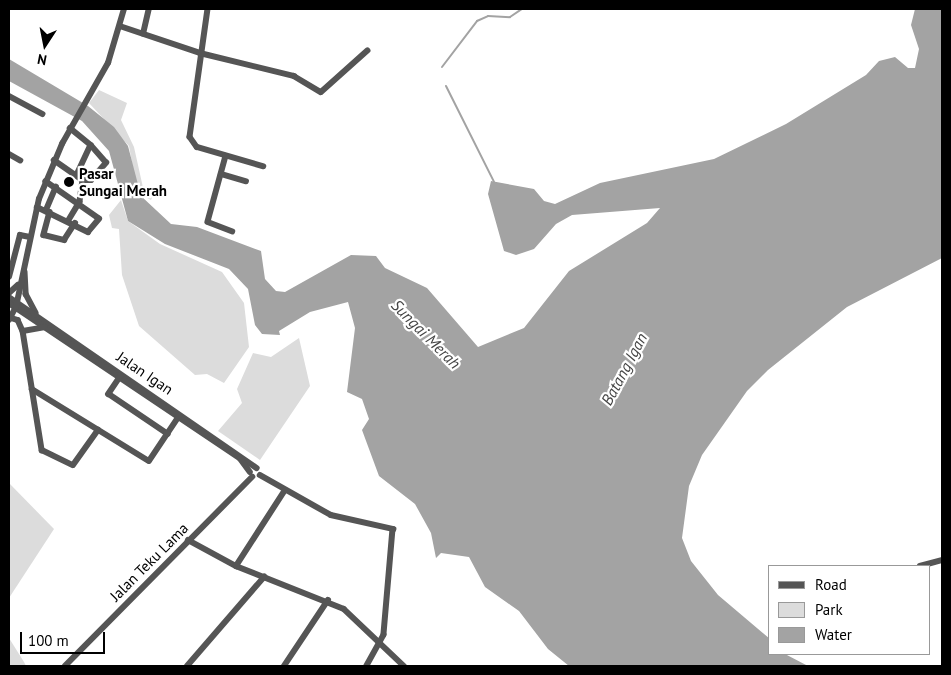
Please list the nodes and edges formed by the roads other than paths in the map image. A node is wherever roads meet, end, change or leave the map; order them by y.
1 (124, 9) edge
2 (149, 9) edge
3 (208, 9) edge
4 (120, 26) junction
5 (143, 34) junction
6 (367, 51) dead end
7 (200, 53) junction
8 (9, 96) edge
9 (43, 114) dead end
10 (70, 128) junction
11 (92, 147) junction
12 (9, 154) edge
13 (226, 156) junction
14 (20, 160) dead end
15 (54, 160) junction
16 (263, 166) dead end
17 (78, 173) junction
18 (221, 174) junction
19 (83, 180) junction
20 (246, 181) dead end
21 (46, 182) junction
22 (56, 187) junction
23 (80, 202) junction
24 (38, 207) junction
25 (48, 211) junction
26 (69, 220) junction
27 (75, 223) junction
28 (232, 231) dead end
29 (30, 237) junction
30 (24, 263) junction
31 (9, 277) edge
32 (20, 283) junction
33 (9, 293) edge
34 (9, 297) edge
35 (9, 303) edge
36 (16, 304) junction
37 (39, 316) junction
38 (10, 319) edge
39 (48, 328) junction
40 (24, 331) junction
41 (120, 376) junction
42 (32, 390) junction
43 (179, 416) junction
44 (98, 430) junction
45 (168, 434) junction
46 (257, 468) junction
47 (251, 475) junction
48 (260, 475) junction
49 (285, 490) junction
50 (188, 540) junction
51 (942, 560) edge
52 (924, 565) edge
53 (236, 566) junction
54 (264, 577) junction
55 (328, 600) junction
56 (381, 644) junction
57 (65, 666) edge
58 (187, 666) edge
59 (284, 666) edge
60 (367, 666) edge
61 (404, 666) edge

1 - 4 street
2 - 5 street
3 - 7 street
4 - 5 street
4 - 10 street
5 - 7 street
6 - 7 street
7 - 13 street
8 - 9 street
10 - 11 street
10 - 15 street
11 - 17 street
11 - 19 street
12 - 14 street
13 - 16 street
13 - 18 street
15 - 17 street
15 - 21 street
17 - 19 street
18 - 20 street
18 - 28 street
19 - 23 street
21 - 22 street
21 - 24 street
22 - 23 street
22 - 25 street
23 - 26 street
23 - 27 street
24 - 25 street
24 - 29 street
25 - 26 street
25 - 27 street
26 - 27 street
29 - 30 street
29 - 31 street
30 - 32 street
30 - 37 street
32 - 33 street
32 - 36 street
34 - 36 street
35 - 36 street
36 - 37 street, Jalan Igan
36 - 38 street
36 - 39 street, Jalan Igan
36 - 40 street
37 - 46 street, Jalan Igan
38 - 40 street
39 - 40 street
39 - 41 street, Jalan Igan
40 - 42 street
41 - 43 street, Jalan Igan
41 - 45 street
42 - 44 street
42 - 44 street
43 - 45 street
43 - 47 street, Jalan Igan
44 - 45 street
46 - 47 street, Jalan Teku Lama
46 - 48 street
47 - 48 street
47 - 50 street, Jalan Teku Lama
48 - 49 street
49 - 53 street
49 - 56 street
50 - 53 street
50 - 57 street, Jalan Teku Lama
51 - 52 street
53 - 54 street
54 - 55 street
54 - 58 street
55 - 56 street
55 - 59 street
56 - 60 street
56 - 61 street

